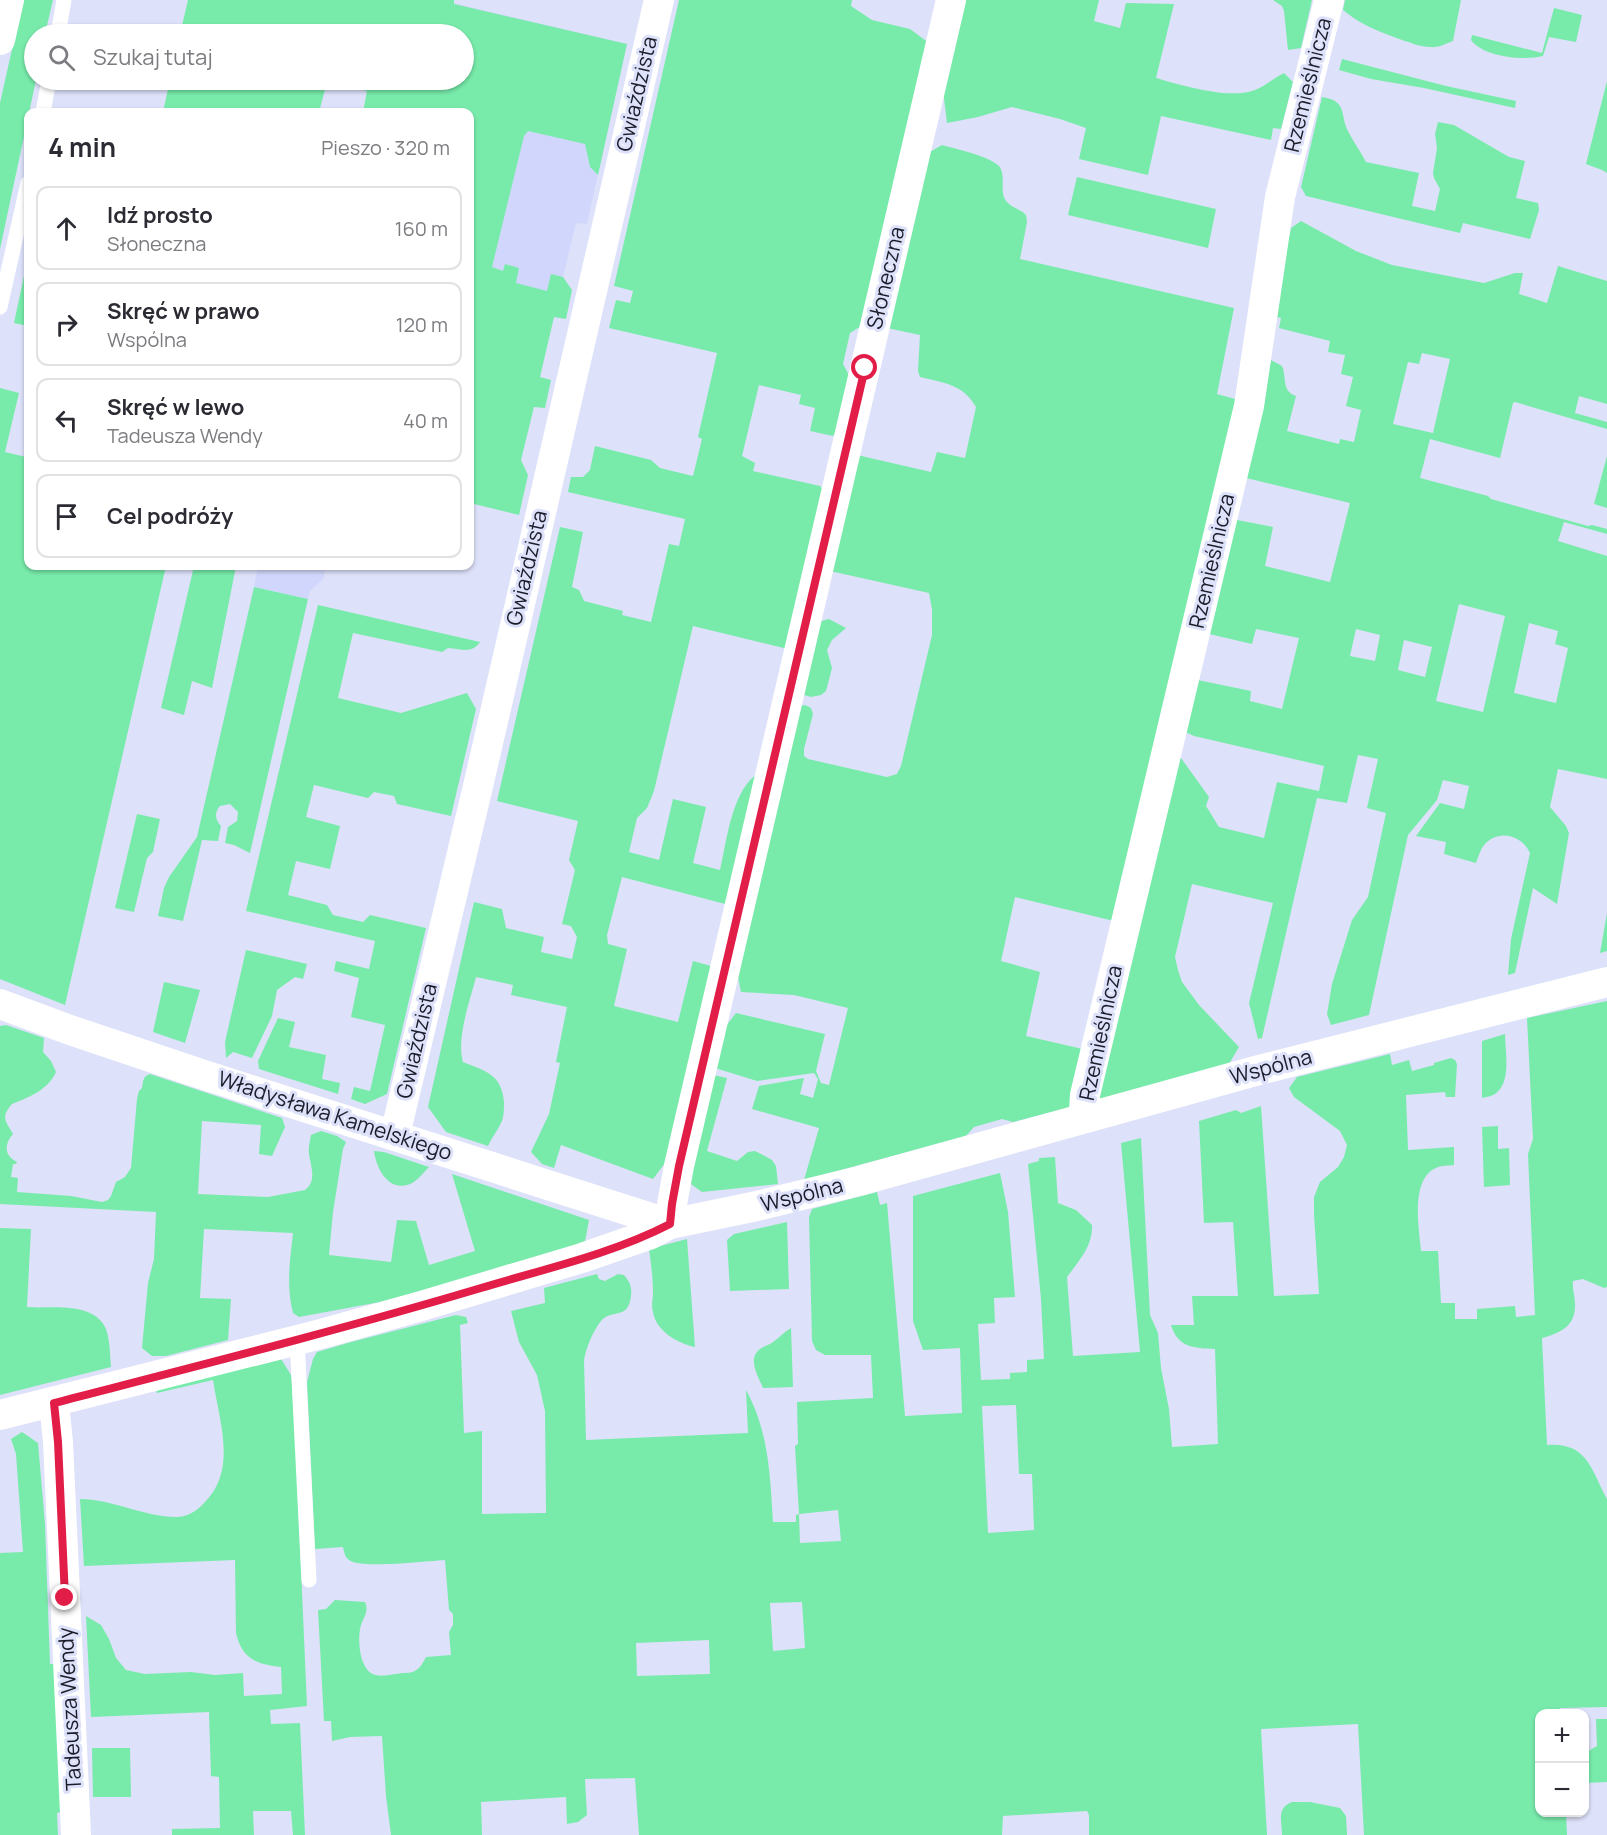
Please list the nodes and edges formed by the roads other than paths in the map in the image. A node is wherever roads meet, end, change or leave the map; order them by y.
1 (9, 0) edge
2 (64, 0) edge
3 (659, 0) edge
4 (951, 0) edge
5 (1329, 0) edge
6 (60, 24) edge
7 (0, 40) edge
8 (47, 90) edge
9 (44, 108) edge
10 (24, 201) edge
11 (0, 307) edge
12 (1607, 982) edge
13 (0, 1004) edge
14 (1086, 1118) junction
15 (395, 1135) junction
16 (670, 1224) junction
17 (297, 1339) junction
18 (54, 1403) junction
19 (0, 1415) edge
20 (309, 1581) dead end
21 (76, 1835) edge

1 - 7 street
2 - 6 lane
3 - 15 street, Gwiaździsta
4 - 16 street, Słoneczna
5 - 14 street, Rzemieślnicza
8 - 9 lane
10 - 11 lane
12 - 14 street, Wspólna
13 - 15 street, Władysława Kamelskiego
14 - 16 street, Wspólna
15 - 16 street, Władysława Kamelskiego
16 - 17 street, Wspólna
17 - 18 street, Wspólna
17 - 20 lane
18 - 19 street, Wspólna
18 - 21 street, Tadeusza Wendy

